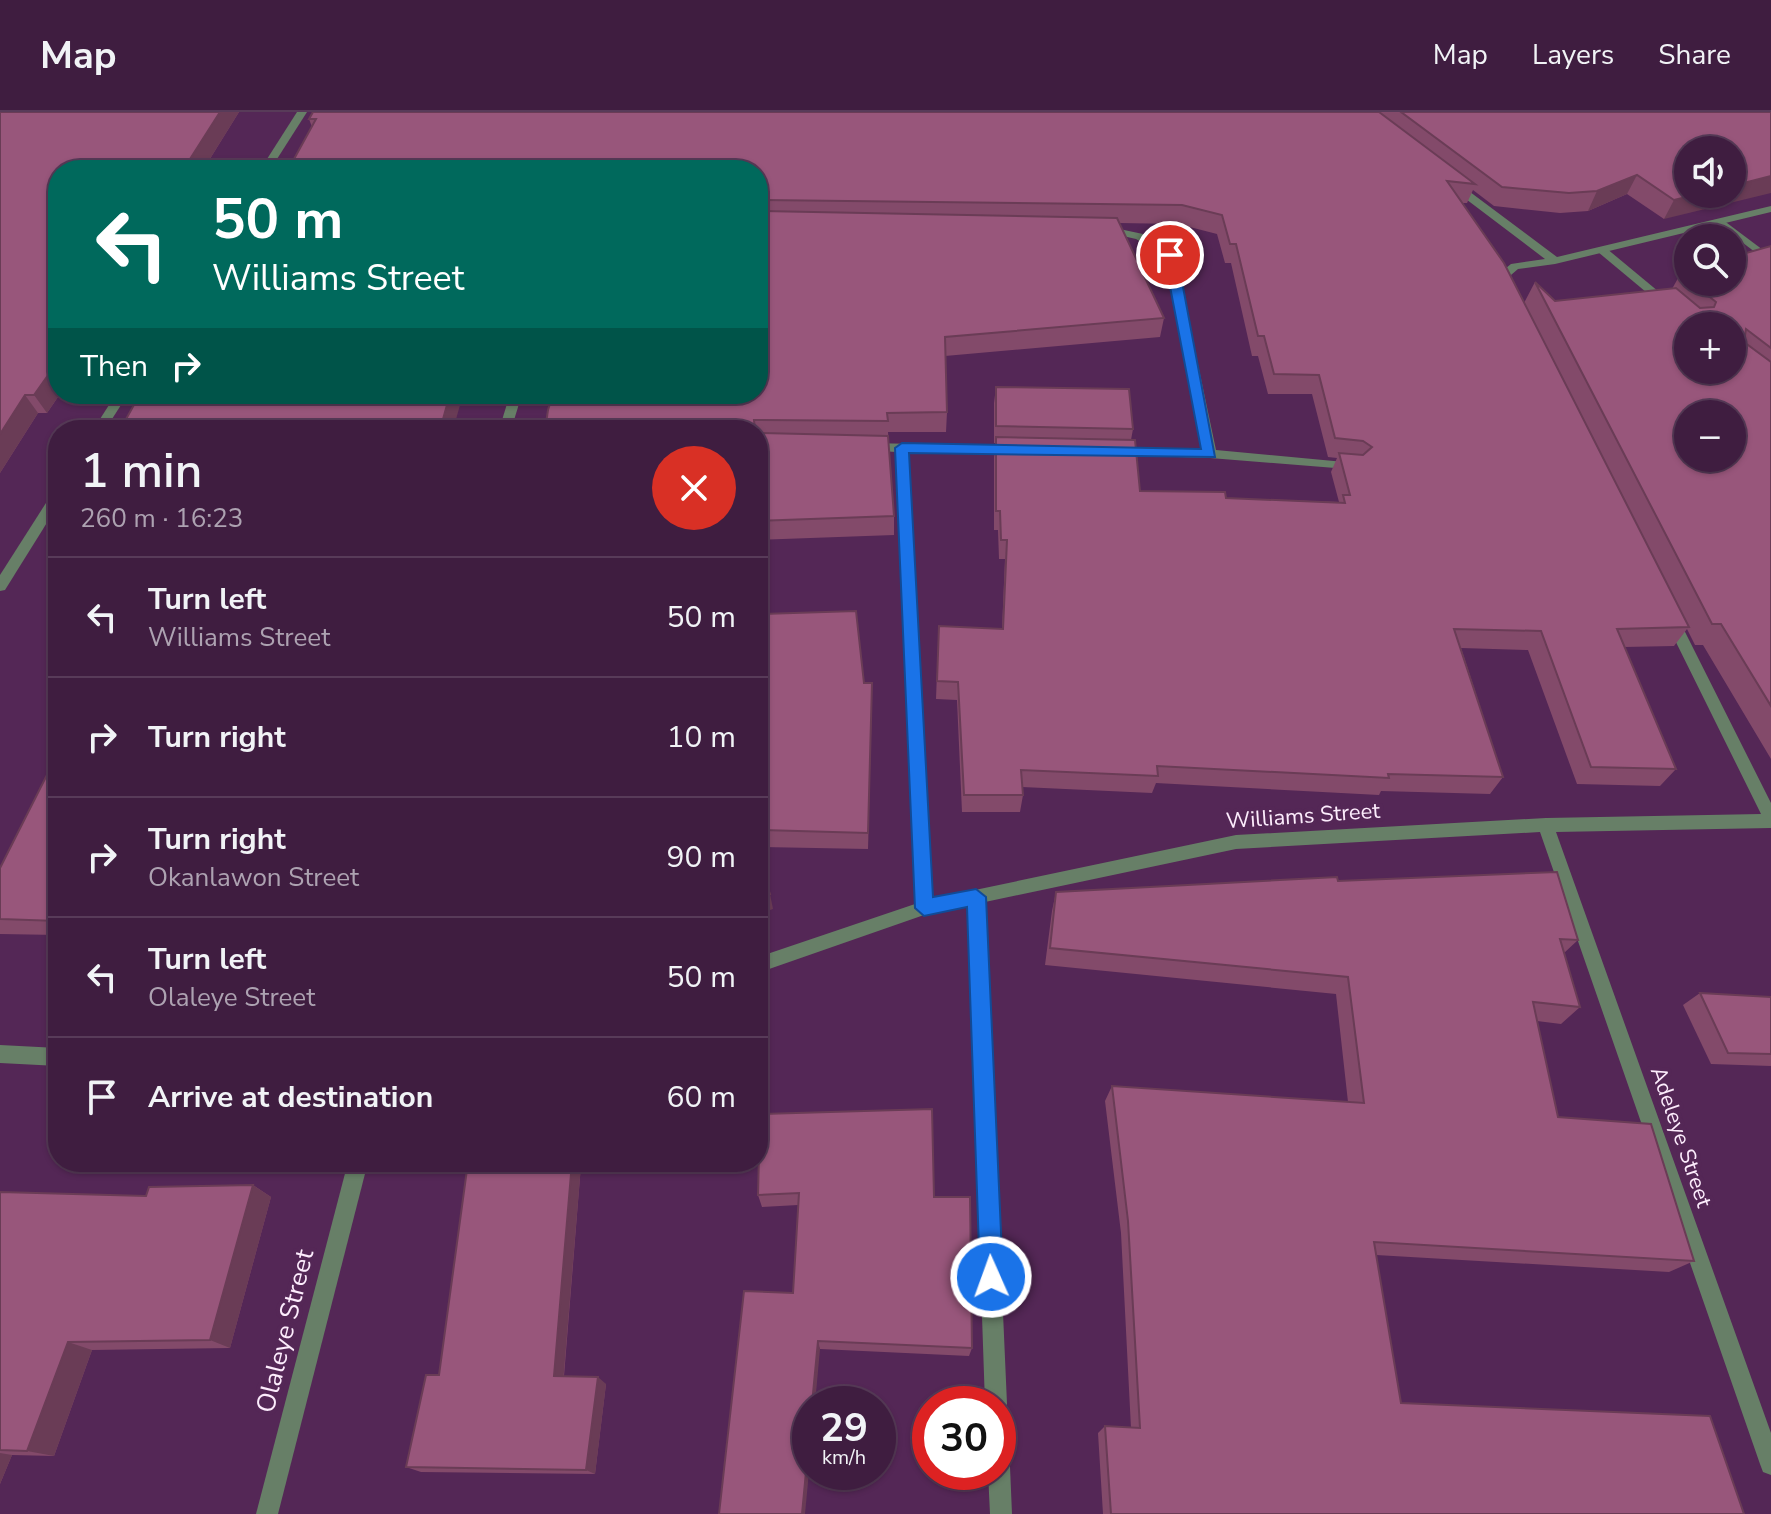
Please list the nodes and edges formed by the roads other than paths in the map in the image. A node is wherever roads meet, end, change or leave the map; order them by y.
1 (302, 112) edge
2 (271, 160) edge
3 (1446, 179) edge
4 (1771, 209) edge
5 (1723, 223) junction
6 (1084, 228) edge
7 (1602, 250) junction
8 (1555, 261) junction
9 (1771, 261) edge
10 (1513, 300) edge
11 (1677, 312) edge
12 (854, 447) edge
13 (902, 448) junction
14 (1025, 450) edge
15 (1102, 452) edge
16 (1210, 454) junction
17 (1355, 467) edge
18 (48, 510) edge
19 (1, 581) edge
20 (1666, 609) edge
21 (1771, 820) edge
22 (1546, 825) junction
23 (976, 897) junction
24 (924, 908) junction
25 (768, 962) edge
26 (0, 1054) edge
27 (48, 1056) edge
28 (355, 1172) edge
29 (995, 1386) edge
30 (1771, 1464) edge
31 (1000, 1490) edge
32 (267, 1514) edge
33 (1001, 1514) edge

1 - 2 street
3 - 8 street
4 - 5 street
5 - 7 street
5 - 9 street
6 - 16 street
7 - 8 street
7 - 11 street
8 - 10 street
12 - 13 street
13 - 14 street
13 - 24 street
15 - 16 street
16 - 17 street
18 - 19 street
20 - 21 street
21 - 22 street, Williams Street
22 - 23 street, Williams Street
22 - 30 street, Adeleye Street
23 - 24 street, Williams Street
23 - 29 street
24 - 25 street, Williams Street
26 - 27 street
28 - 32 street, Olaleye Street
31 - 33 street

